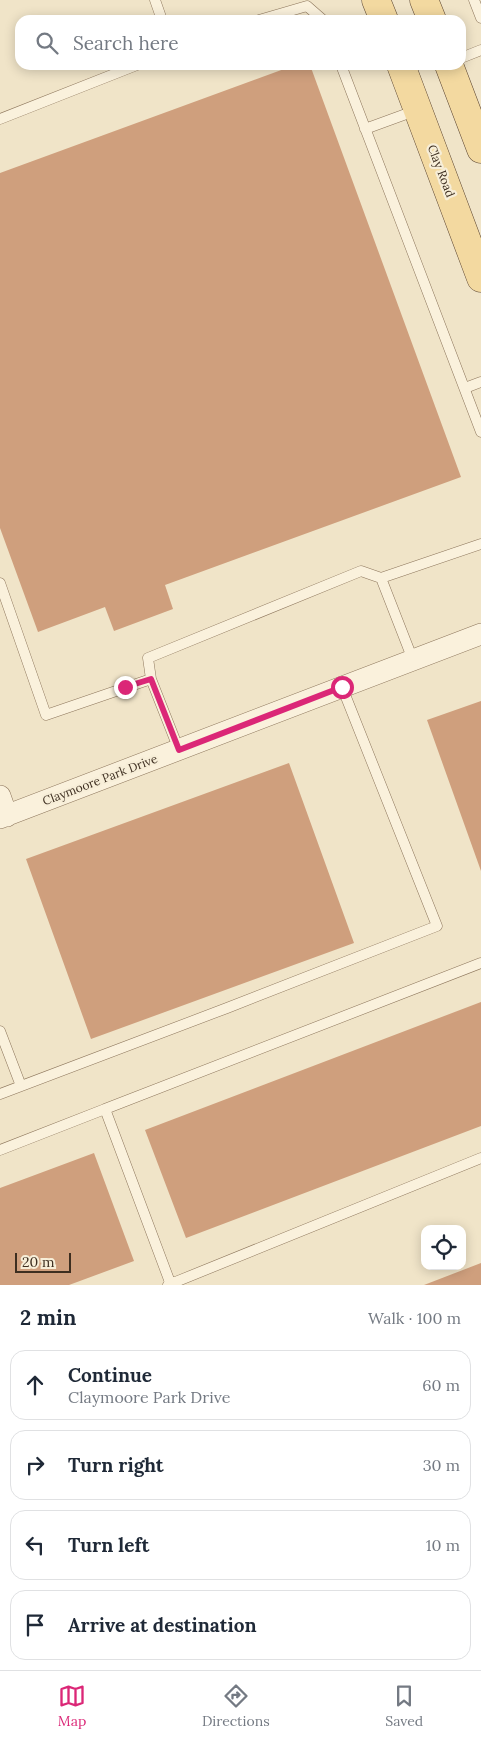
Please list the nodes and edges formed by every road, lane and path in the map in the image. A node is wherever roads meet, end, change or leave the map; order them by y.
1 (155, 0) edge
2 (376, 0) edge
3 (424, 0) edge
4 (474, 0) edge
5 (160, 15) edge
6 (276, 15) edge
7 (318, 15) edge
8 (382, 15) edge
9 (430, 15) edge
10 (481, 18) edge
11 (481, 50) edge
12 (466, 56) edge
13 (124, 70) edge
14 (343, 70) edge
15 (403, 70) edge
16 (451, 70) edge
17 (418, 110) junction
18 (0, 119) edge
19 (365, 129) junction
20 (481, 149) edge
21 (472, 224) edge
22 (481, 278) edge
23 (481, 382) edge
24 (465, 388) junction
25 (481, 432) edge
26 (481, 544) edge
27 (380, 578) junction
28 (0, 583) edge
29 (481, 634) edge
30 (412, 660) junction
31 (151, 679) junction
32 (342, 687) junction
33 (179, 750) junction
34 (2, 810) edge
35 (481, 963) edge
36 (0, 1031) edge
37 (21, 1086) junction
38 (0, 1094) edge
39 (105, 1109) junction
40 (0, 1150) edge
41 (481, 1158) edge
42 (170, 1285) edge

1 - 5 lane
2 - 8 main road
3 - 9 main road
4 - 10 lane
6 - 7 lane
11 - 12 lane
13 - 18 lane
14 - 19 lane
15 - 17 main road, Clay Road
16 - 20 main road
17 - 19 lane
17 - 21 main road, Clay Road
19 - 24 lane
21 - 22 main road, Clay Road
23 - 24 lane
24 - 25 lane
26 - 27 lane
27 - 30 lane
27 - 31 lane
28 - 31 lane
29 - 30 street, Claymoore Park Drive
30 - 32 street, Claymoore Park Drive
31 - 33 lane
32 - 33 street, Claymoore Park Drive
32 - 37 lane
33 - 34 street, Claymoore Park Drive
35 - 39 lane
36 - 37 lane
37 - 38 lane
39 - 40 lane
39 - 42 lane
41 - 42 lane

